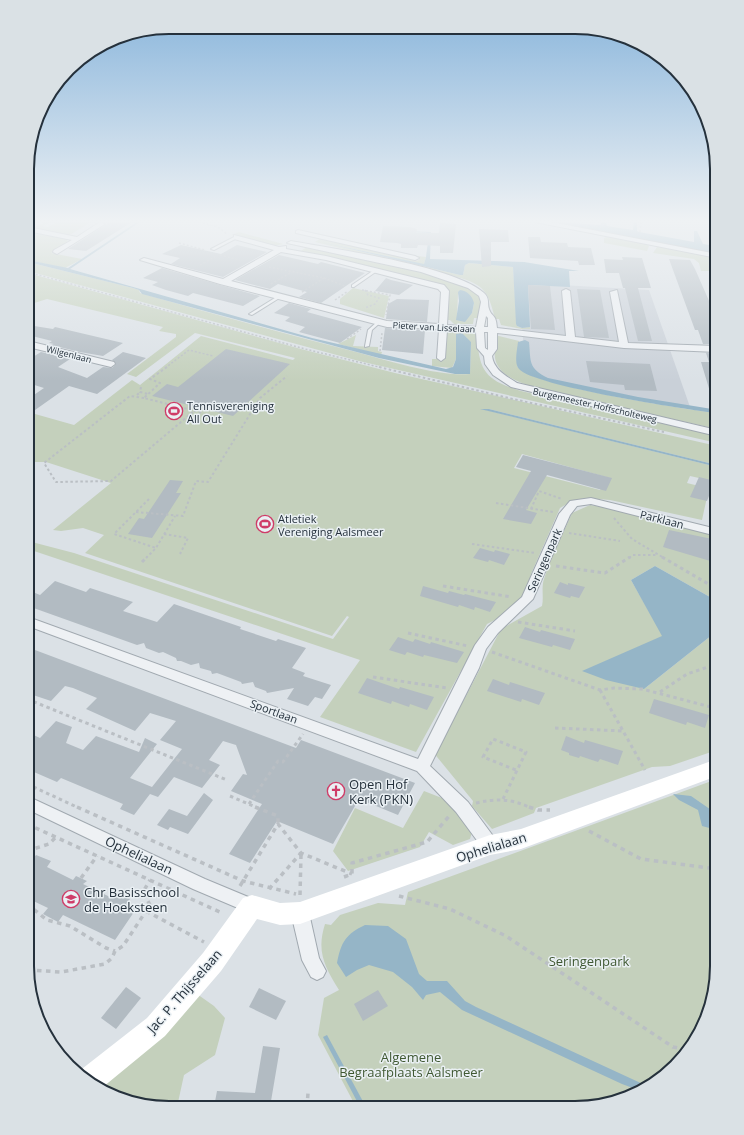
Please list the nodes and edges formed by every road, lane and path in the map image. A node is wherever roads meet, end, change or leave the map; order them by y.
1 (39, 275) edge
2 (198, 275) edge
3 (236, 275) edge
4 (285, 275) edge
5 (307, 275) edge
6 (369, 275) edge
7 (391, 275) edge
8 (435, 275) edge
9 (324, 278) junction
10 (223, 282) junction
11 (352, 286) junction
12 (265, 287) dead end
13 (366, 290) junction
14 (566, 291) dead end
15 (614, 292) dead end
16 (279, 297) junction
17 (290, 299) junction
18 (318, 307) junction
19 (485, 310) junction
20 (364, 311) dead end
21 (251, 314) dead end
22 (382, 323) junction
23 (442, 327) junction
24 (481, 329) junction
25 (492, 330) junction
26 (571, 339) junction
27 (34, 345) edge
28 (624, 345) junction
29 (366, 346) dead end
30 (710, 349) edge
31 (380, 351) dead end
32 (214, 356) dead end
33 (488, 356) junction
34 (440, 358) dead end
35 (111, 364) dead end
36 (287, 376) dead end
37 (140, 387) dead end
38 (140, 392) junction
39 (148, 394) junction
40 (137, 395) dead end
41 (144, 398) junction
42 (194, 411) junction
43 (203, 413) dead end
44 (710, 431) edge
45 (664, 432) dead end
46 (149, 499) dead end
47 (496, 503) dead end
48 (574, 504) junction
49 (607, 505) junction
50 (531, 509) junction
51 (136, 512) junction
52 (565, 514) junction
53 (175, 516) junction
54 (557, 531) junction
55 (710, 531) edge
56 (164, 534) junction
57 (620, 541) dead end
58 (472, 544) dead end
59 (156, 548) junction
60 (180, 554) dead end
61 (657, 555) junction
62 (545, 559) junction
63 (142, 562) dead end
64 (710, 585) edge
65 (443, 586) dead end
66 (526, 599) junction
67 (504, 620) junction
68 (34, 623) edge
69 (575, 631) dead end
70 (408, 633) dead end
71 (480, 648) junction
72 (710, 666) edge
73 (373, 677) dead end
74 (461, 690) junction
75 (600, 690) junction
76 (660, 692) junction
77 (34, 702) edge
78 (710, 707) edge
79 (309, 725) junction
80 (555, 728) dead end
81 (624, 731) junction
82 (422, 766) junction
83 (516, 770) junction
84 (645, 770) dead end
85 (710, 770) edge
86 (227, 780) dead end
87 (34, 787) edge
88 (230, 796) dead end
89 (503, 799) junction
90 (249, 804) junction
91 (34, 805) edge
92 (462, 807) junction
93 (555, 810) dead end
94 (575, 819) junction
95 (278, 824) junction
96 (34, 827) edge
97 (56, 837) junction
98 (490, 844) junction
99 (34, 849) edge
100 (301, 854) junction
101 (97, 856) junction
102 (710, 868) edge
103 (352, 874) junction
104 (80, 878) dead end
105 (150, 880) junction
106 (337, 880) dead end
107 (244, 881) junction
108 (381, 884) junction
109 (251, 898) junction
110 (303, 900) junction
111 (34, 910) edge
112 (146, 911) junction
113 (222, 912) dead end
114 (208, 936) dead end
115 (115, 951) junction
116 (34, 970) edge
117 (317, 971) dead end
118 (681, 1049) edge
119 (93, 1077) edge
120 (308, 1093) dead end
121 (307, 1101) edge

1 - 45 path
2 - 10 street, Pieter van Lisselaan
3 - 10 street
4 - 12 path
5 - 9 path
6 - 11 lane
7 - 23 street
8 - 19 street
9 - 11 path
9 - 17 path
10 - 16 street, Pieter van Lisselaan
11 - 13 path
11 - 18 path
13 - 20 path
13 - 22 path
14 - 26 street
15 - 28 street
16 - 17 street, Pieter van Lisselaan
16 - 21 lane
17 - 18 street, Pieter van Lisselaan
18 - 22 street, Pieter van Lisselaan
19 - 24 street, Burgemeester Hoffscholteweg
19 - 25 street
22 - 23 street, Pieter van Lisselaan
22 - 29 lane
22 - 31 path
23 - 24 street, Pieter van Lisselaan
23 - 34 street
24 - 25 street
24 - 33 street, Burgemeester Hoffscholteweg
25 - 26 street
25 - 33 street
26 - 28 street
27 - 35 street, Wilgenlaan
28 - 30 street
32 - 39 path
33 - 44 street, Burgemeester Hoffscholteweg
36 - 53 path
37 - 38 path
38 - 39 path
38 - 40 path
39 - 41 path
41 - 42 path
41 - 42 path
42 - 43 path
46 - 51 path
47 - 50 path
48 - 49 street
48 - 50 path
48 - 52 street, Seringenpark
49 - 55 street, Parklaan
49 - 61 path
50 - 52 path
51 - 53 path
51 - 59 path
52 - 54 street, Seringenpark
53 - 56 path
54 - 57 path
54 - 62 street, Seringenpark
56 - 59 path
56 - 60 path
58 - 62 path
59 - 63 path
61 - 62 path
61 - 64 path
62 - 66 street, Seringenpark
65 - 66 path
66 - 67 street, Seringenpark
67 - 69 path
67 - 71 street, Seringenpark
68 - 79 street, Sportlaan
70 - 71 path
71 - 74 street, Seringenpark
71 - 75 path
72 - 76 path
73 - 74 path
74 - 82 street, Seringenpark
75 - 76 path
75 - 81 path
76 - 78 path
77 - 86 path
79 - 82 street, Sportlaan
79 - 90 path
80 - 81 path
81 - 84 path
82 - 92 street, Sportlaan
83 - 83 path
83 - 89 path
85 - 94 street, Ophelialaan
87 - 107 path
88 - 90 path
89 - 92 path
89 - 93 path
90 - 95 path
91 - 109 street, Ophelialaan
92 - 98 street, Sportlaan
92 - 103 path
94 - 98 street, Ophelialaan
94 - 102 path
95 - 100 path
95 - 107 path
96 - 97 path
97 - 99 path
97 - 101 path
98 - 108 street, Ophelialaan
100 - 103 path
100 - 109 path
100 - 110 path
101 - 104 path
101 - 105 path
103 - 106 path
103 - 108 path
105 - 112 path
105 - 113 path
107 - 109 path
107 - 109 path
108 - 110 street, Ophelialaan
108 - 118 path
109 - 110 path
109 - 110 street, Ophelialaan
109 - 119 street, Jac. P. Thijsselaan
110 - 117 street
111 - 115 path
112 - 114 path
112 - 115 path
115 - 116 path
120 - 121 path

